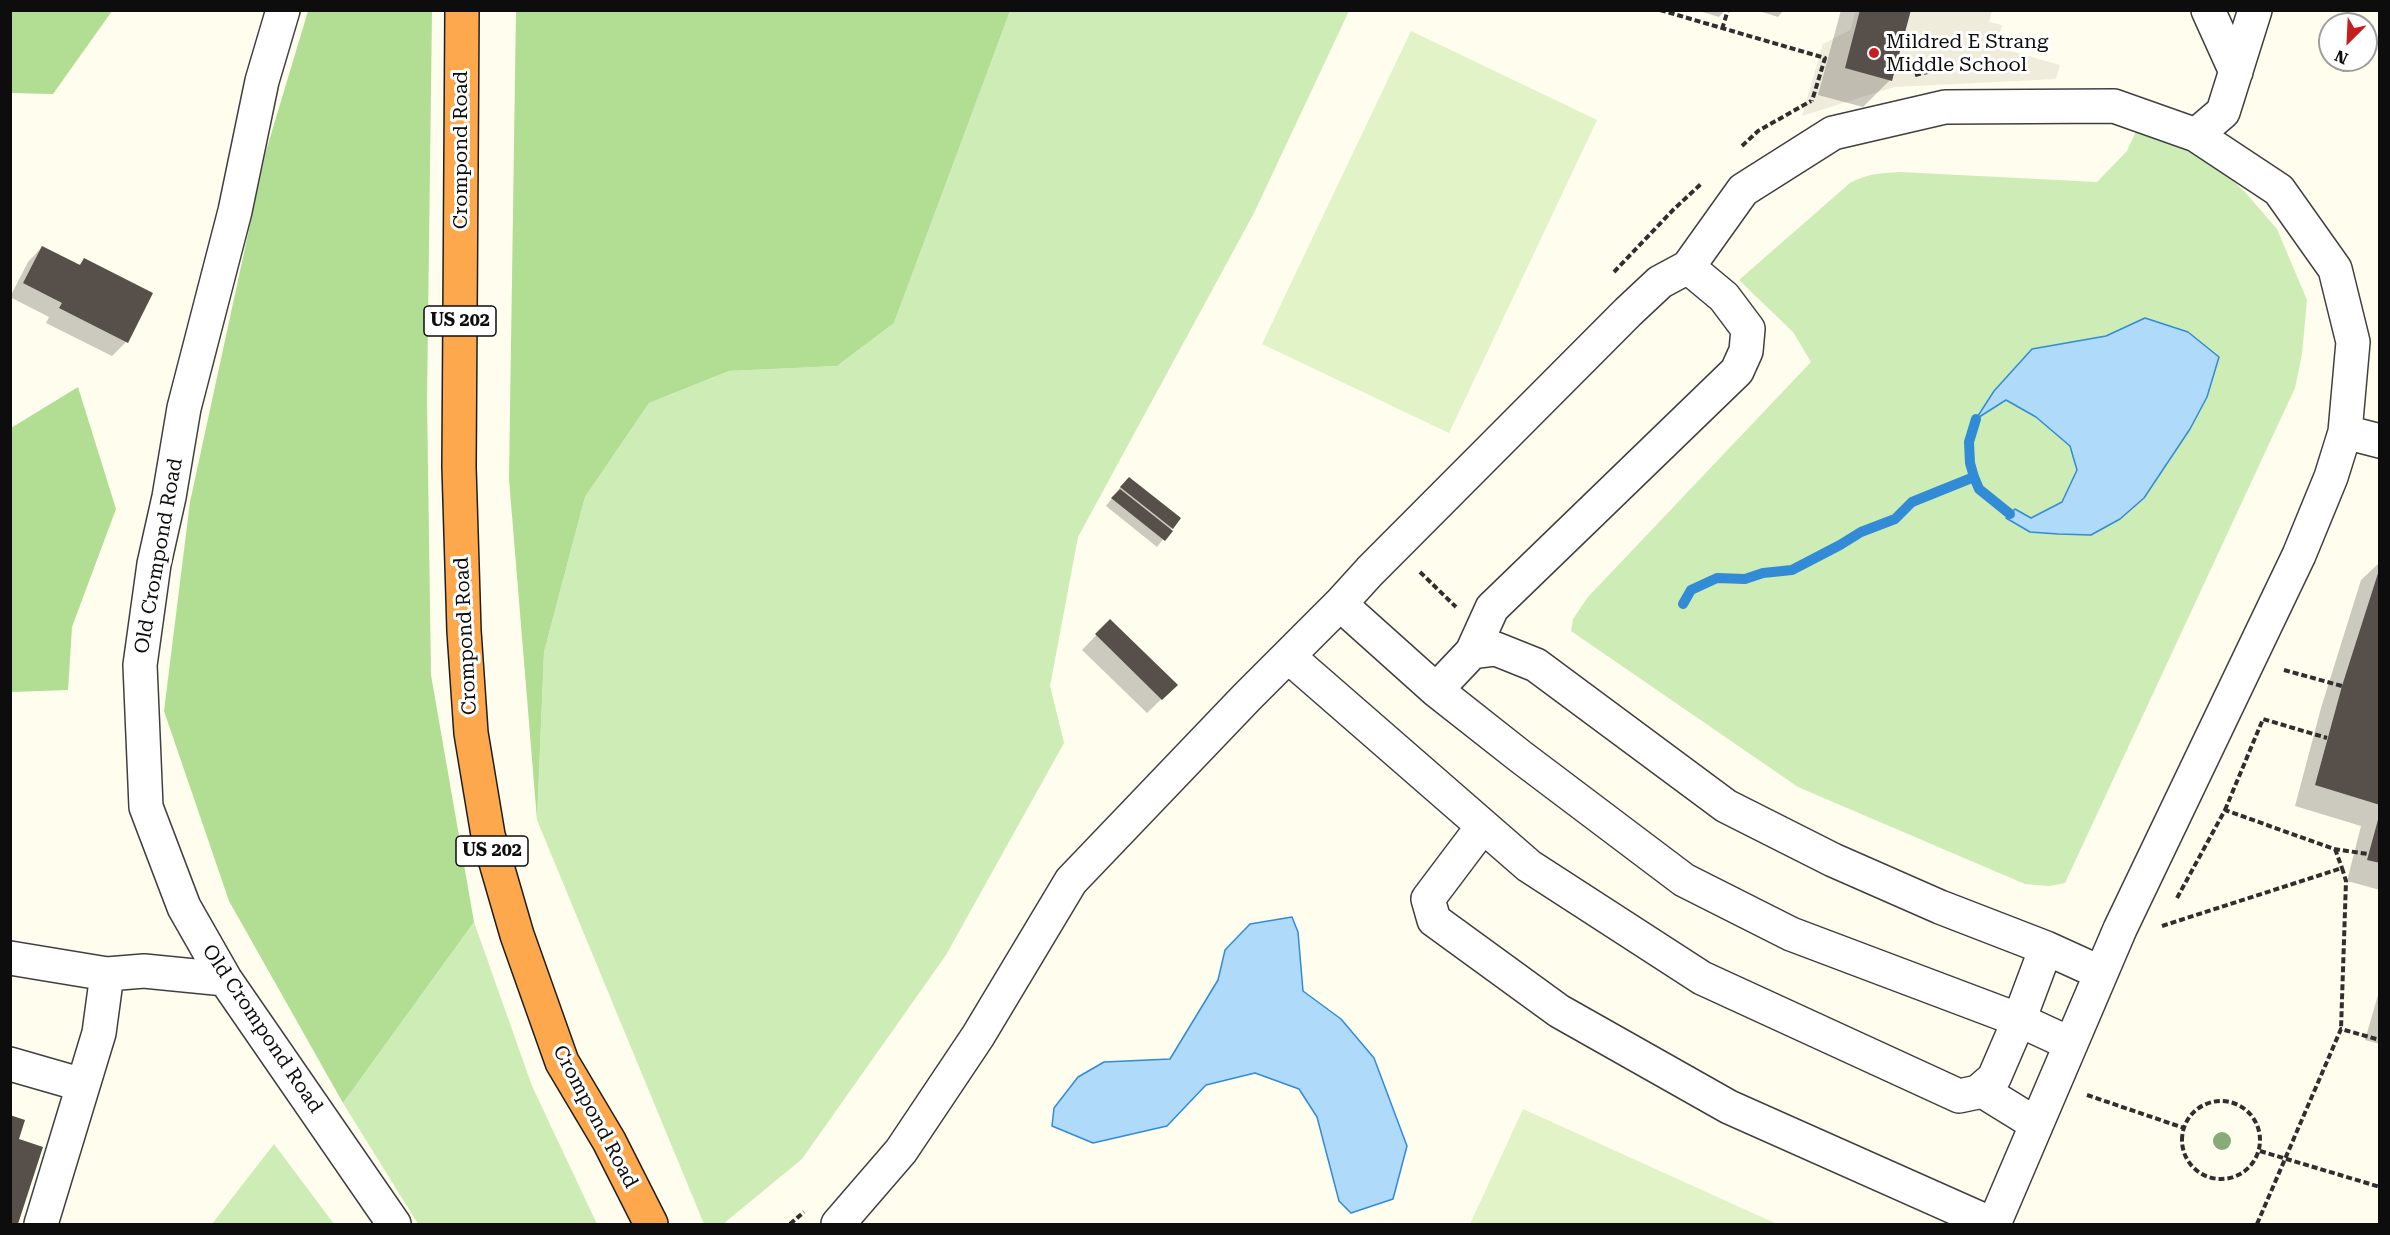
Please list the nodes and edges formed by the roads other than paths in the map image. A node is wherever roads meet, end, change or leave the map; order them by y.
1 (283, 10) edge
2 (462, 10) edge
3 (2208, 10) edge
4 (2255, 10) edge
5 (2236, 72) junction
6 (2196, 135) junction
7 (1688, 267) junction
8 (2345, 432) junction
9 (2379, 441) edge
10 (1340, 603) junction
11 (1473, 652) junction
12 (1289, 657) junction
13 (1436, 690) junction
14 (1483, 826) junction
15 (2046, 948) junction
16 (10, 958) edge
17 (107, 974) junction
18 (2101, 974) junction
19 (225, 979) junction
20 (2019, 1020) junction
21 (2071, 1044) junction
22 (10, 1064) edge
23 (83, 1085) junction
24 (1981, 1090) junction
25 (2036, 1124) junction
26 (41, 1224) edge
27 (394, 1224) edge
28 (651, 1224) edge
29 (838, 1224) edge
30 (1993, 1224) edge

1 - 19 street, Old Crompond Road
2 - 28 highway, Crompond Road / US 202
3 - 5 street
4 - 5 street
5 - 6 street
6 - 7 street
6 - 8 street
7 - 10 street
7 - 11 street
8 - 9 street
8 - 18 street
10 - 12 street
10 - 13 street
11 - 13 street
11 - 15 street
12 - 14 street
12 - 29 street
13 - 20 street
14 - 24 street
14 - 30 street
15 - 18 street
15 - 20 street
16 - 17 street
17 - 19 street
17 - 23 street
18 - 21 street
19 - 27 street, Old Crompond Road
20 - 21 street
20 - 24 street
21 - 25 street
22 - 23 street
23 - 26 street
24 - 25 street
25 - 30 street

